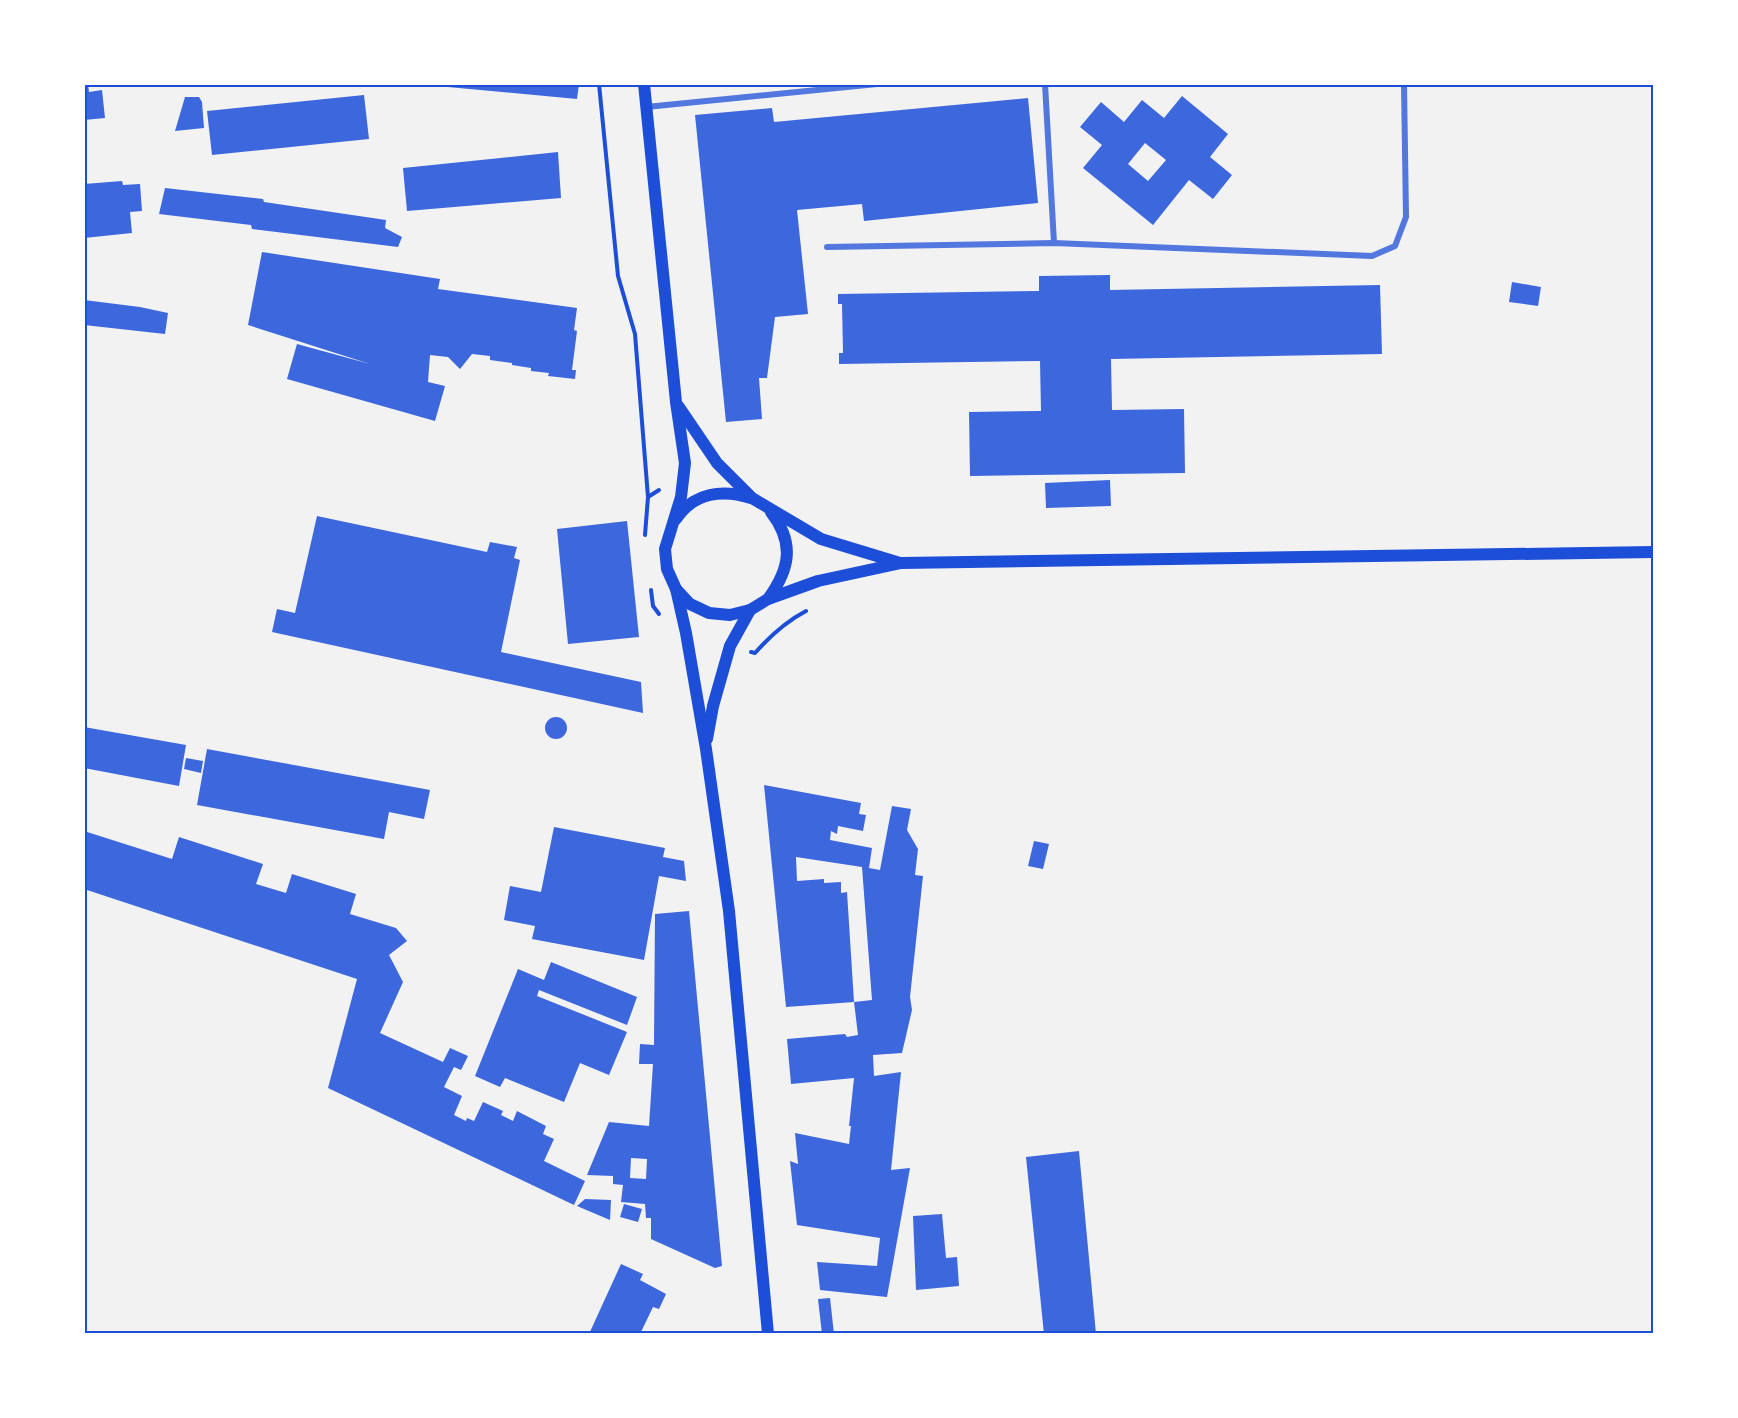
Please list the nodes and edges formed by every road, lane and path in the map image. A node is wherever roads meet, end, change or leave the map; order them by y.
1 (599, 84) edge
2 (644, 84) edge
3 (878, 84) edge
4 (1045, 84) edge
5 (1404, 84) edge
6 (646, 107) junction
7 (1054, 243) junction
8 (827, 247) dead end
9 (676, 402) junction
10 (684, 474) junction
11 (648, 497) junction
12 (752, 498) junction
13 (768, 509) junction
14 (670, 529) junction
15 (644, 541) dead end
16 (1654, 552) edge
17 (901, 563) junction
18 (811, 584) junction
19 (650, 585) dead end
20 (676, 589) junction
21 (768, 599) junction
22 (750, 610) junction
23 (686, 633) junction
24 (730, 646) junction
25 (706, 749) junction
26 (768, 1334) edge

1 - 11 path
2 - 6 main road
3 - 6 street
4 - 7 street
5 - 7 street
6 - 9 main road
7 - 8 street
9 - 10 main road
9 - 12 main road
10 - 11 path
10 - 14 main road
11 - 15 path
12 - 13 main road
12 - 14 main road
13 - 17 main road
13 - 21 main road
14 - 20 main road
16 - 17 main road
17 - 18 main road
18 - 21 main road
18 - 24 path
19 - 23 path
20 - 22 main road
20 - 23 main road
21 - 22 main road
22 - 24 main road
23 - 25 main road
24 - 25 main road
25 - 26 main road

